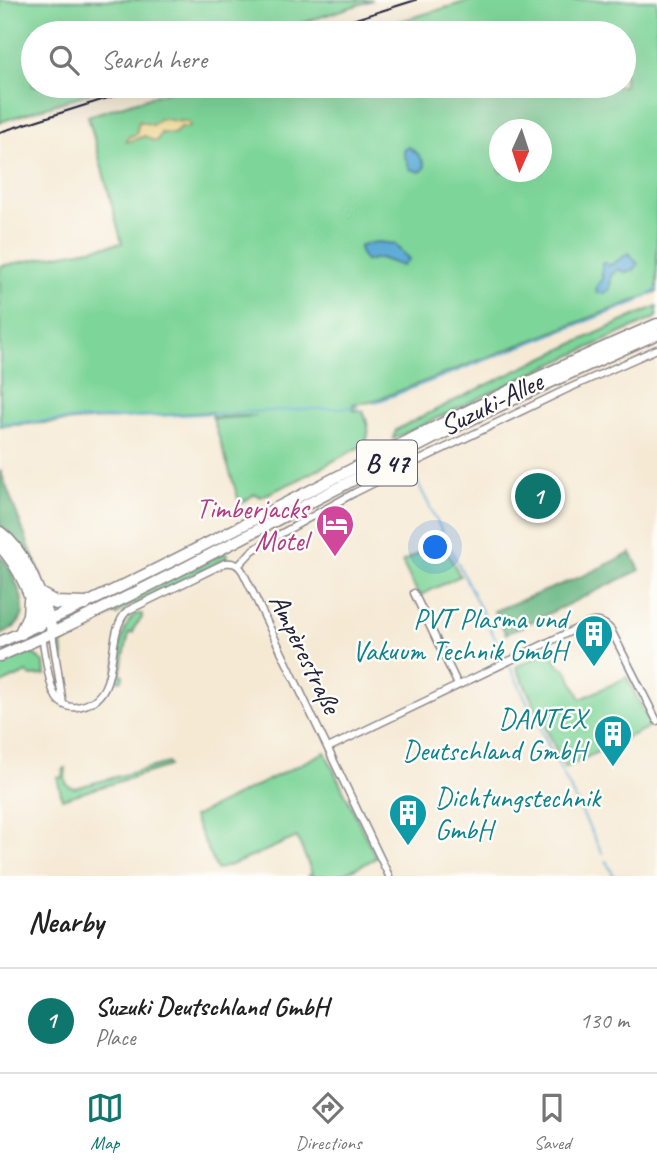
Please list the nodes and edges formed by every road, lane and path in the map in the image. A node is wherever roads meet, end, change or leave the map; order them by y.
1 (657, 324) edge
2 (657, 334) edge
3 (657, 349) edge
4 (0, 533) edge
5 (0, 545) edge
6 (239, 565) junction
7 (414, 593) dead end
8 (34, 595) junction
9 (85, 604) junction
10 (46, 628) junction
11 (21, 634) junction
12 (0, 642) edge
13 (0, 656) edge
14 (458, 685) junction
15 (63, 704) junction
16 (654, 708) edge
17 (657, 721) edge
18 (328, 748) junction
19 (389, 876) edge

1 - 9 main road, B 47
2 - 10 main road, B 47
3 - 6 street, Suzuki-Allee
4 - 8 highway
5 - 8 highway
6 - 15 street
6 - 18 street, Ampèrestraße
7 - 14 street
8 - 9 highway
8 - 10 highway
8 - 11 highway
9 - 10 main road, B 47
10 - 11 main road, B 47
10 - 13 main road, B 47
10 - 15 street
10 - 15 street
11 - 12 main road, B 47
14 - 16 street
14 - 18 street
16 - 17 street
18 - 19 street, Ampèrestraße

